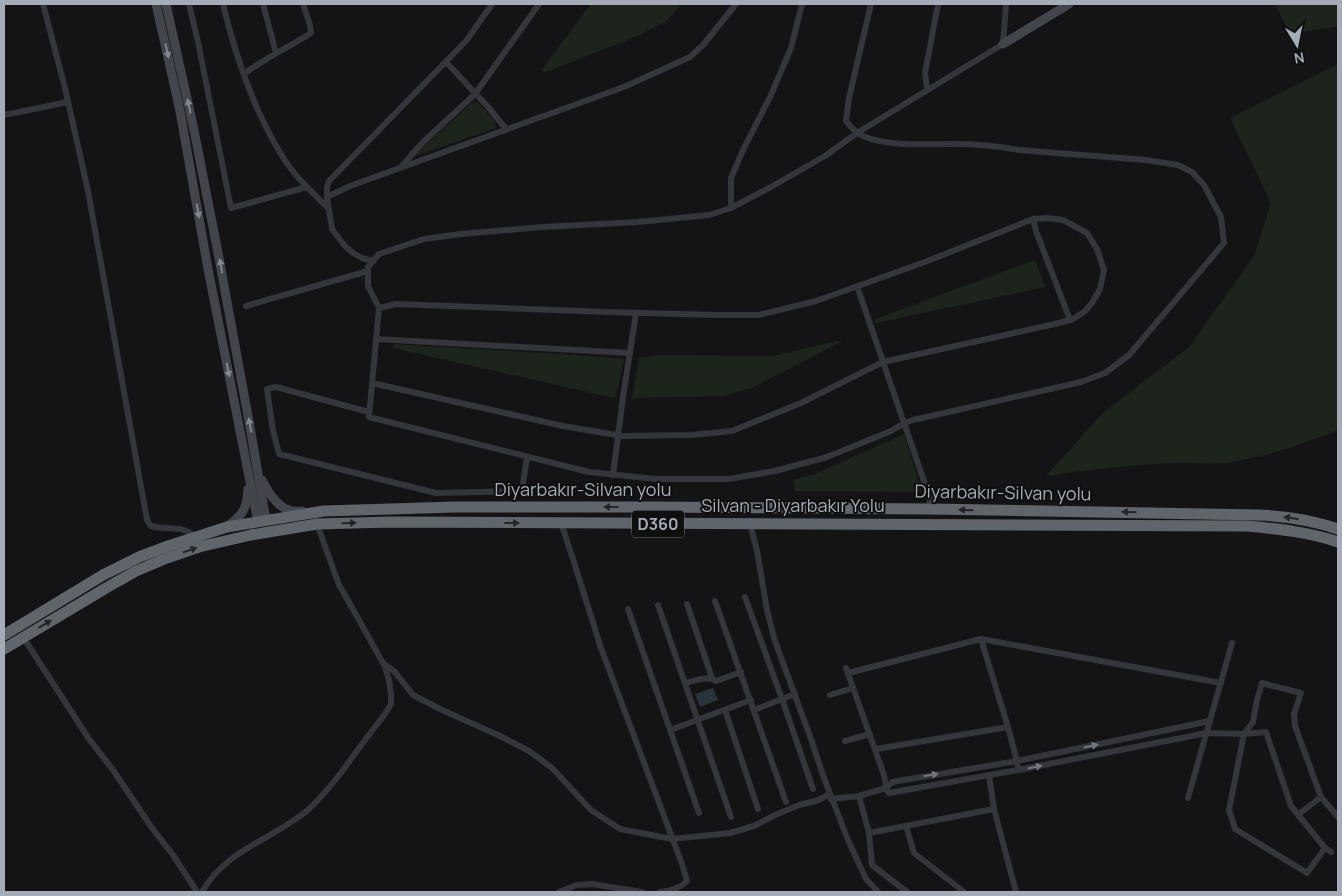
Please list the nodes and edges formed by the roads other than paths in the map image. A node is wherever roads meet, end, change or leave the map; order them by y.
1 (43, 4) edge
2 (156, 4) edge
3 (166, 4) edge
4 (189, 4) edge
5 (223, 4) edge
6 (263, 4) edge
7 (303, 4) edge
8 (492, 4) edge
9 (538, 4) edge
10 (736, 4) edge
11 (802, 4) edge
12 (871, 4) edge
13 (938, 4) edge
14 (1006, 4) edge
15 (1068, 4) edge
16 (1003, 44) junction
17 (276, 53) junction
18 (446, 62) junction
19 (245, 73) junction
20 (927, 89) junction
21 (475, 94) junction
22 (68, 102) junction
23 (4, 115) edge
24 (506, 129) junction
25 (857, 133) junction
26 (399, 169) junction
27 (307, 187) junction
28 (327, 197) junction
29 (731, 208) junction
30 (329, 209) junction
31 (1033, 219) junction
32 (373, 261) junction
33 (368, 271) junction
34 (857, 286) junction
35 (246, 306) dead end
36 (379, 308) junction
37 (636, 313) junction
38 (1070, 320) junction
39 (376, 339) junction
40 (630, 353) junction
41 (883, 362) junction
42 (372, 383) junction
43 (369, 412) junction
44 (904, 423) junction
45 (618, 436) junction
46 (527, 457) junction
47 (254, 474) junction
48 (613, 475) junction
49 (929, 509) junction
50 (324, 511) junction
51 (262, 521) junction
52 (561, 523) junction
53 (317, 524) junction
54 (750, 524) junction
55 (227, 527) junction
56 (1338, 529) edge
57 (195, 536) junction
58 (1338, 542) edge
59 (745, 597) dead end
60 (715, 601) dead end
61 (687, 604) dead end
62 (658, 605) dead end
63 (628, 609) dead end
64 (4, 635) edge
65 (23, 637) junction
66 (981, 639) junction
67 (1232, 643) dead end
68 (4, 649) edge
69 (383, 663) junction
70 (741, 672) junction
71 (712, 678) junction
72 (685, 683) junction
73 (1221, 683) junction
74 (853, 688) junction
75 (794, 694) junction
76 (830, 695) dead end
77 (782, 699) junction
78 (751, 700) junction
79 (725, 710) junction
80 (754, 710) junction
81 (697, 720) junction
82 (1210, 721) junction
83 (1253, 722) junction
84 (1008, 727) junction
85 (670, 730) junction
86 (1266, 732) junction
87 (1207, 733) junction
88 (870, 734) junction
89 (1244, 734) junction
90 (845, 741) dead end
91 (876, 749) junction
92 (1018, 761) junction
93 (1018, 770) junction
94 (989, 775) junction
95 (886, 788) junction
96 (813, 789) dead end
97 (858, 796) junction
98 (831, 797) junction
99 (1321, 797) junction
100 (1188, 798) dead end
101 (786, 802) dead end
102 (758, 808) dead end
103 (994, 809) junction
104 (699, 813) dead end
105 (1299, 814) junction
106 (731, 816) dead end
107 (1338, 817) edge
108 (906, 826) junction
109 (869, 833) junction
110 (672, 839) junction
111 (196, 892) edge
112 (202, 892) edge
113 (559, 892) edge
114 (642, 892) edge
115 (660, 892) edge
116 (878, 892) edge
117 (907, 892) edge
118 (964, 892) edge
119 (1016, 892) edge

1 - 22 street
2 -> 47 street
47 -> 3 street
4 - 27 street
5 - 19 street
6 - 17 street
7 - 17 street
8 - 18 street
9 - 21 street
10 - 24 street
11 - 29 street
12 - 25 street
13 - 20 street
14 - 16 street
15 - 16 street
16 - 20 street
17 - 19 street
18 - 21 street
18 - 28 street
19 - 27 street
20 - 25 street
21 - 24 street
21 - 26 street
22 - 23 street
22 - 57 street
24 - 26 street
25 - 29 street
25 - 44 street
26 - 28 street
27 - 30 street
28 - 30 street
29 - 32 street
30 - 32 street
31 - 34 street
31 - 38 street
31 - 38 street
32 - 33 street
33 - 35 street
33 - 36 street
34 - 37 street
34 - 41 street
36 - 37 street
36 - 39 street
37 - 40 street
38 - 41 street
39 - 40 street
39 - 42 street
40 - 45 street
41 - 44 street
41 - 45 street
42 - 43 street
42 - 45 street
43 - 46 street
43 - 46 street
44 - 48 street
44 - 49 street
45 - 48 street
46 - 48 street
47 - 50 street
47 - 51 street
47 - 55 street
49 -> 50 highway, Diyarbakır-Silvan yolu / D360
56 -> 49 highway, Diyarbakır-Silvan yolu / D360
50 - 51 highway, Diyarbakır-Silvan yolu / D360
51 - 55 highway, Diyarbakır-Silvan yolu / D360
53 -> 52 highway, Silvan - Diyarbakır Yolu / D360
52 - 54 highway, Silvan - Diyarbakır Yolu / D360
52 - 110 street
65 -> 53 highway, Silvan - Diyarbakır Yolu / D360
53 - 69 street
54 - 58 highway, Silvan - Diyarbakır Yolu / D360
54 - 75 street
55 - 57 highway, Diyarbakır-Silvan yolu / D360
57 - 64 highway, Diyarbakır-Silvan yolu / D360
59 - 77 street
60 - 70 street
61 - 71 street
62 - 72 street
63 - 85 street
65 - 68 highway, Silvan - Diyarbakır Yolu / D360
65 - 111 street
66 - 73 street
66 - 74 street
66 - 84 street
67 - 73 street
69 - 110 street
69 - 112 street
70 - 71 street
70 - 78 street
71 - 72 street
72 - 81 street
73 - 82 street
74 - 76 street
74 - 88 street
75 - 77 street
75 - 98 street
77 - 80 street
77 - 96 street
78 - 79 street
78 - 80 street
79 - 81 street
79 - 102 street
80 - 101 street
81 - 85 street
81 - 106 street
82 - 87 street
92 -> 82 street
83 - 86 street
83 - 89 street
83 - 99 street
84 - 91 street
84 - 92 street
85 - 104 street
86 - 89 street
86 - 105 street
87 - 89 street
93 -> 87 street
87 - 100 street
88 - 90 street
88 - 91 street
89 - 105 street
91 - 95 street
92 - 93 street
95 -> 92 street
93 - 94 street
94 - 95 street
94 - 103 street
95 - 97 street
97 - 98 street
97 - 109 street
98 - 110 street
98 - 116 street
99 - 105 street
99 - 107 street
103 - 108 street
103 - 119 street
108 - 109 street
108 - 118 street
109 - 117 street
110 - 115 street
113 - 114 street

